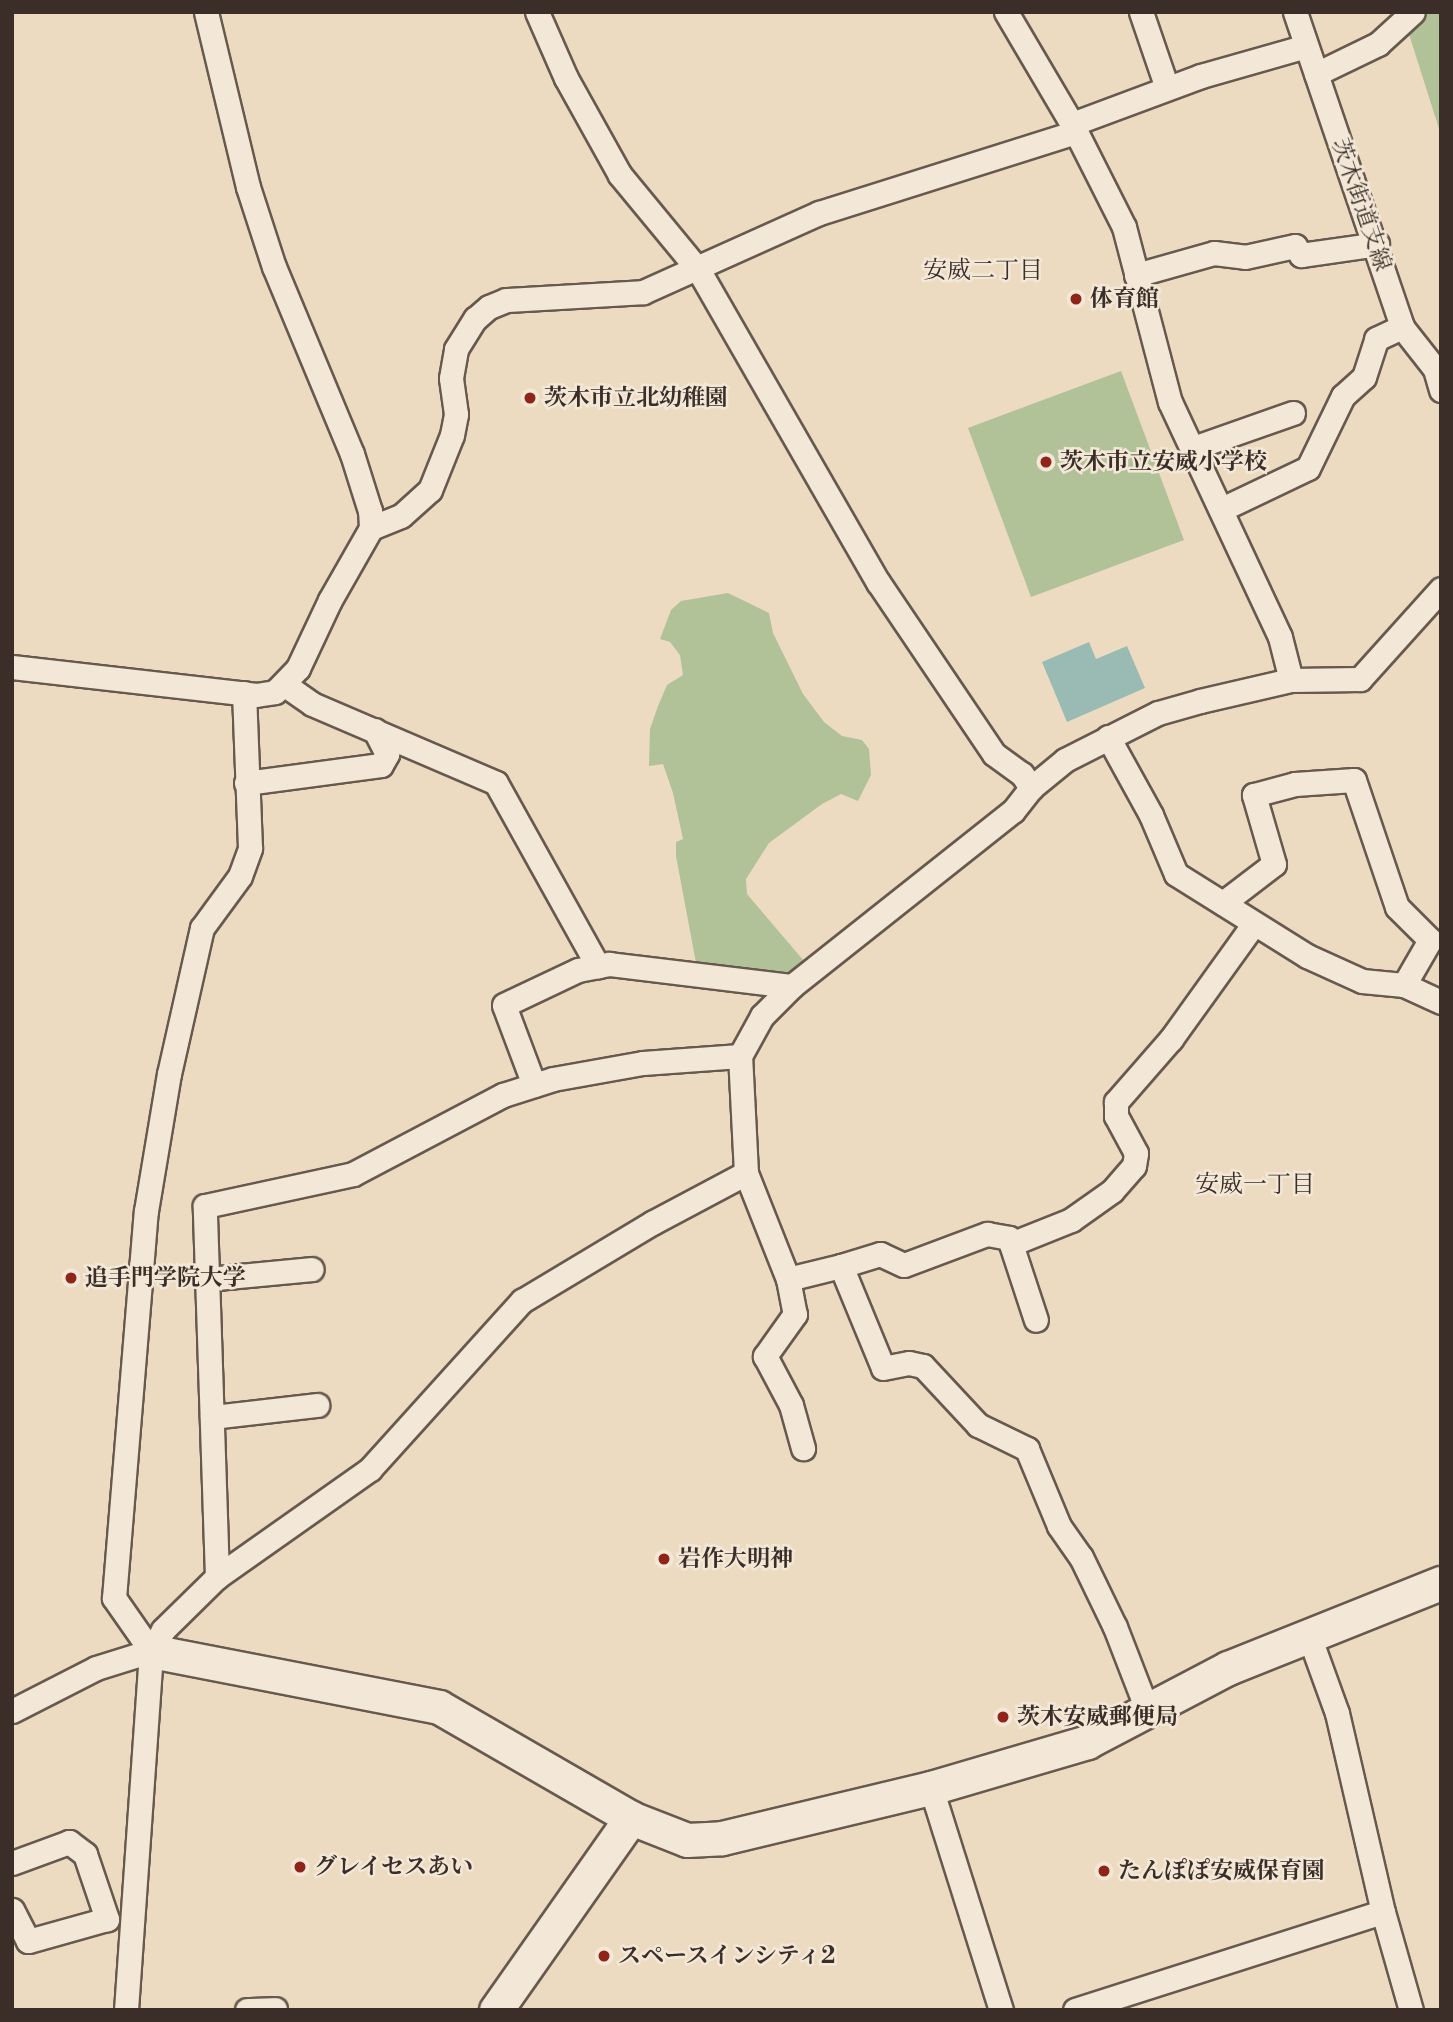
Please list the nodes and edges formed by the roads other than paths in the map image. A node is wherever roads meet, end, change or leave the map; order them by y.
1 (206, 12) edge
2 (537, 12) edge
3 (1006, 12) edge
4 (1142, 12) edge
5 (1295, 12) edge
6 (1406, 14) edge
7 (1306, 46) junction
8 (1316, 74) junction
9 (1165, 82) dead end
10 (1074, 128) junction
11 (1377, 244) junction
12 (699, 271) junction
13 (1136, 275) junction
14 (1402, 327) junction
15 (1439, 376) edge
16 (1293, 413) dead end
17 (1193, 448) junction
18 (1222, 509) junction
19 (371, 528) junction
20 (1441, 589) edge
21 (12, 667) edge
22 (1291, 680) junction
23 (285, 685) junction
24 (244, 693) junction
25 (375, 730) junction
26 (1108, 737) junction
27 (246, 783) junction
28 (1031, 788) junction
29 (1223, 903) junction
30 (1253, 925) junction
31 (598, 966) junction
32 (1404, 985) junction
33 (792, 986) junction
34 (1441, 1002) edge
35 (740, 1056) junction
36 (534, 1085) junction
37 (746, 1173) junction
38 (1011, 1244) junction
39 (841, 1266) junction
40 (312, 1269) dead end
41 (208, 1279) junction
42 (788, 1279) junction
43 (1036, 1320) dead end
44 (317, 1405) dead end
45 (212, 1417) junction
46 (803, 1448) dead end
47 (218, 1577) junction
48 (1441, 1583) edge
49 (1308, 1633) junction
50 (150, 1651) junction
51 (12, 1711) edge
52 (1148, 1712) junction
53 (931, 1788) junction
54 (631, 1818) junction
55 (12, 1863) edge
56 (1383, 1912) junction
57 (13, 1916) edge
58 (275, 2009) edge
59 (126, 2010) edge
60 (247, 2010) edge
61 (496, 2010) edge
62 (1001, 2010) edge
63 (1075, 2010) edge
64 (1411, 2010) edge

1 - 19 street
2 - 12 street
3 - 10 street
4 - 9 street
5 - 7 street, 茨木街道支線
6 - 8 street
7 - 8 street, 茨木街道支線
7 - 10 street
8 - 11 street, 茨木街道支線
10 - 12 street
10 - 13 street
11 - 13 street
11 - 14 street, 茨木街道支線
12 - 19 street
12 - 28 street
13 - 17 street
14 - 15 street, 茨木街道支線
14 - 18 street
16 - 17 street
17 - 18 street
18 - 22 street
19 - 23 street
20 - 22 street
21 - 24 street
22 - 26 street
23 - 24 street
23 - 25 street
24 - 27 street
25 - 27 street
25 - 31 street
26 - 28 street
26 - 29 street
27 - 50 street
28 - 33 street
29 - 30 street
29 - 32 street
30 - 32 street
30 - 38 street
31 - 33 street
31 - 36 street
32 - 34 street
33 - 35 street
35 - 36 street
35 - 37 street
36 - 41 street
37 - 42 street
37 - 47 street
38 - 39 street
38 - 43 street
39 - 42 street
39 - 52 street
40 - 41 street
41 - 45 street
42 - 46 street
44 - 45 street
45 - 47 street
47 - 50 street
48 - 49 street
49 - 52 street
49 - 56 street
50 - 51 street
50 - 54 street
50 - 59 street
52 - 53 street
53 - 54 street
53 - 62 street
54 - 61 street
55 - 57 street
56 - 63 street
56 - 64 street
58 - 60 street

